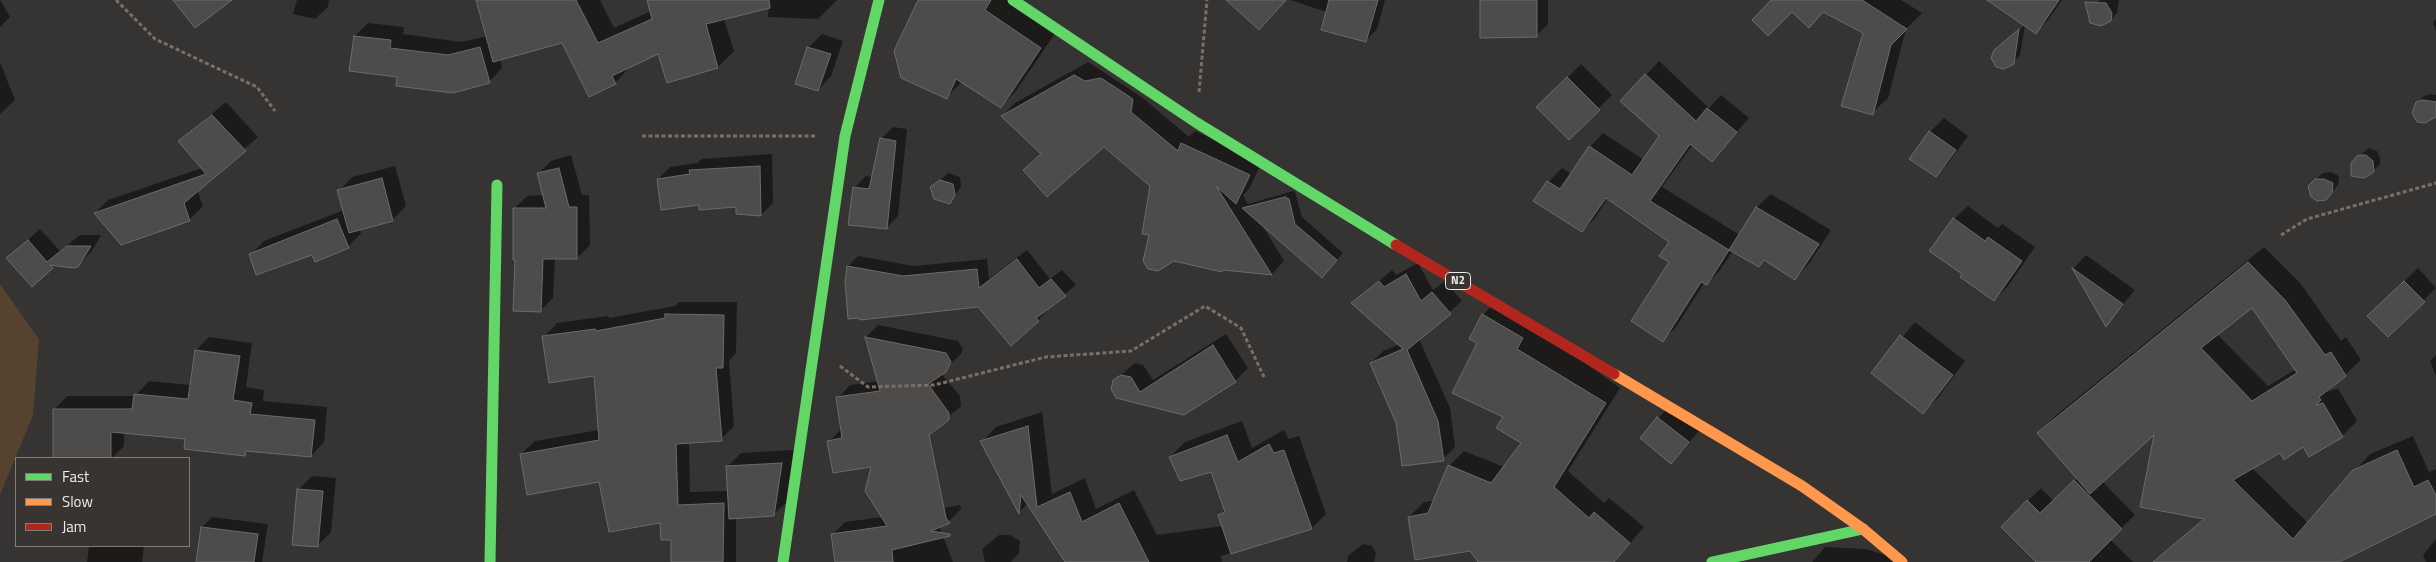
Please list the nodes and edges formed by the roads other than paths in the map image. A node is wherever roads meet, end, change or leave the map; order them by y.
1 (879, 0) edge
2 (1014, 0) edge
3 (497, 185) dead end
4 (1863, 529) junction
5 (490, 562) edge
6 (783, 562) edge
7 (1712, 562) edge
8 (1902, 562) edge

1 - 6 main road
2 - 4 main road, N2
3 - 5 main road
4 - 7 main road
4 - 8 main road, N2

